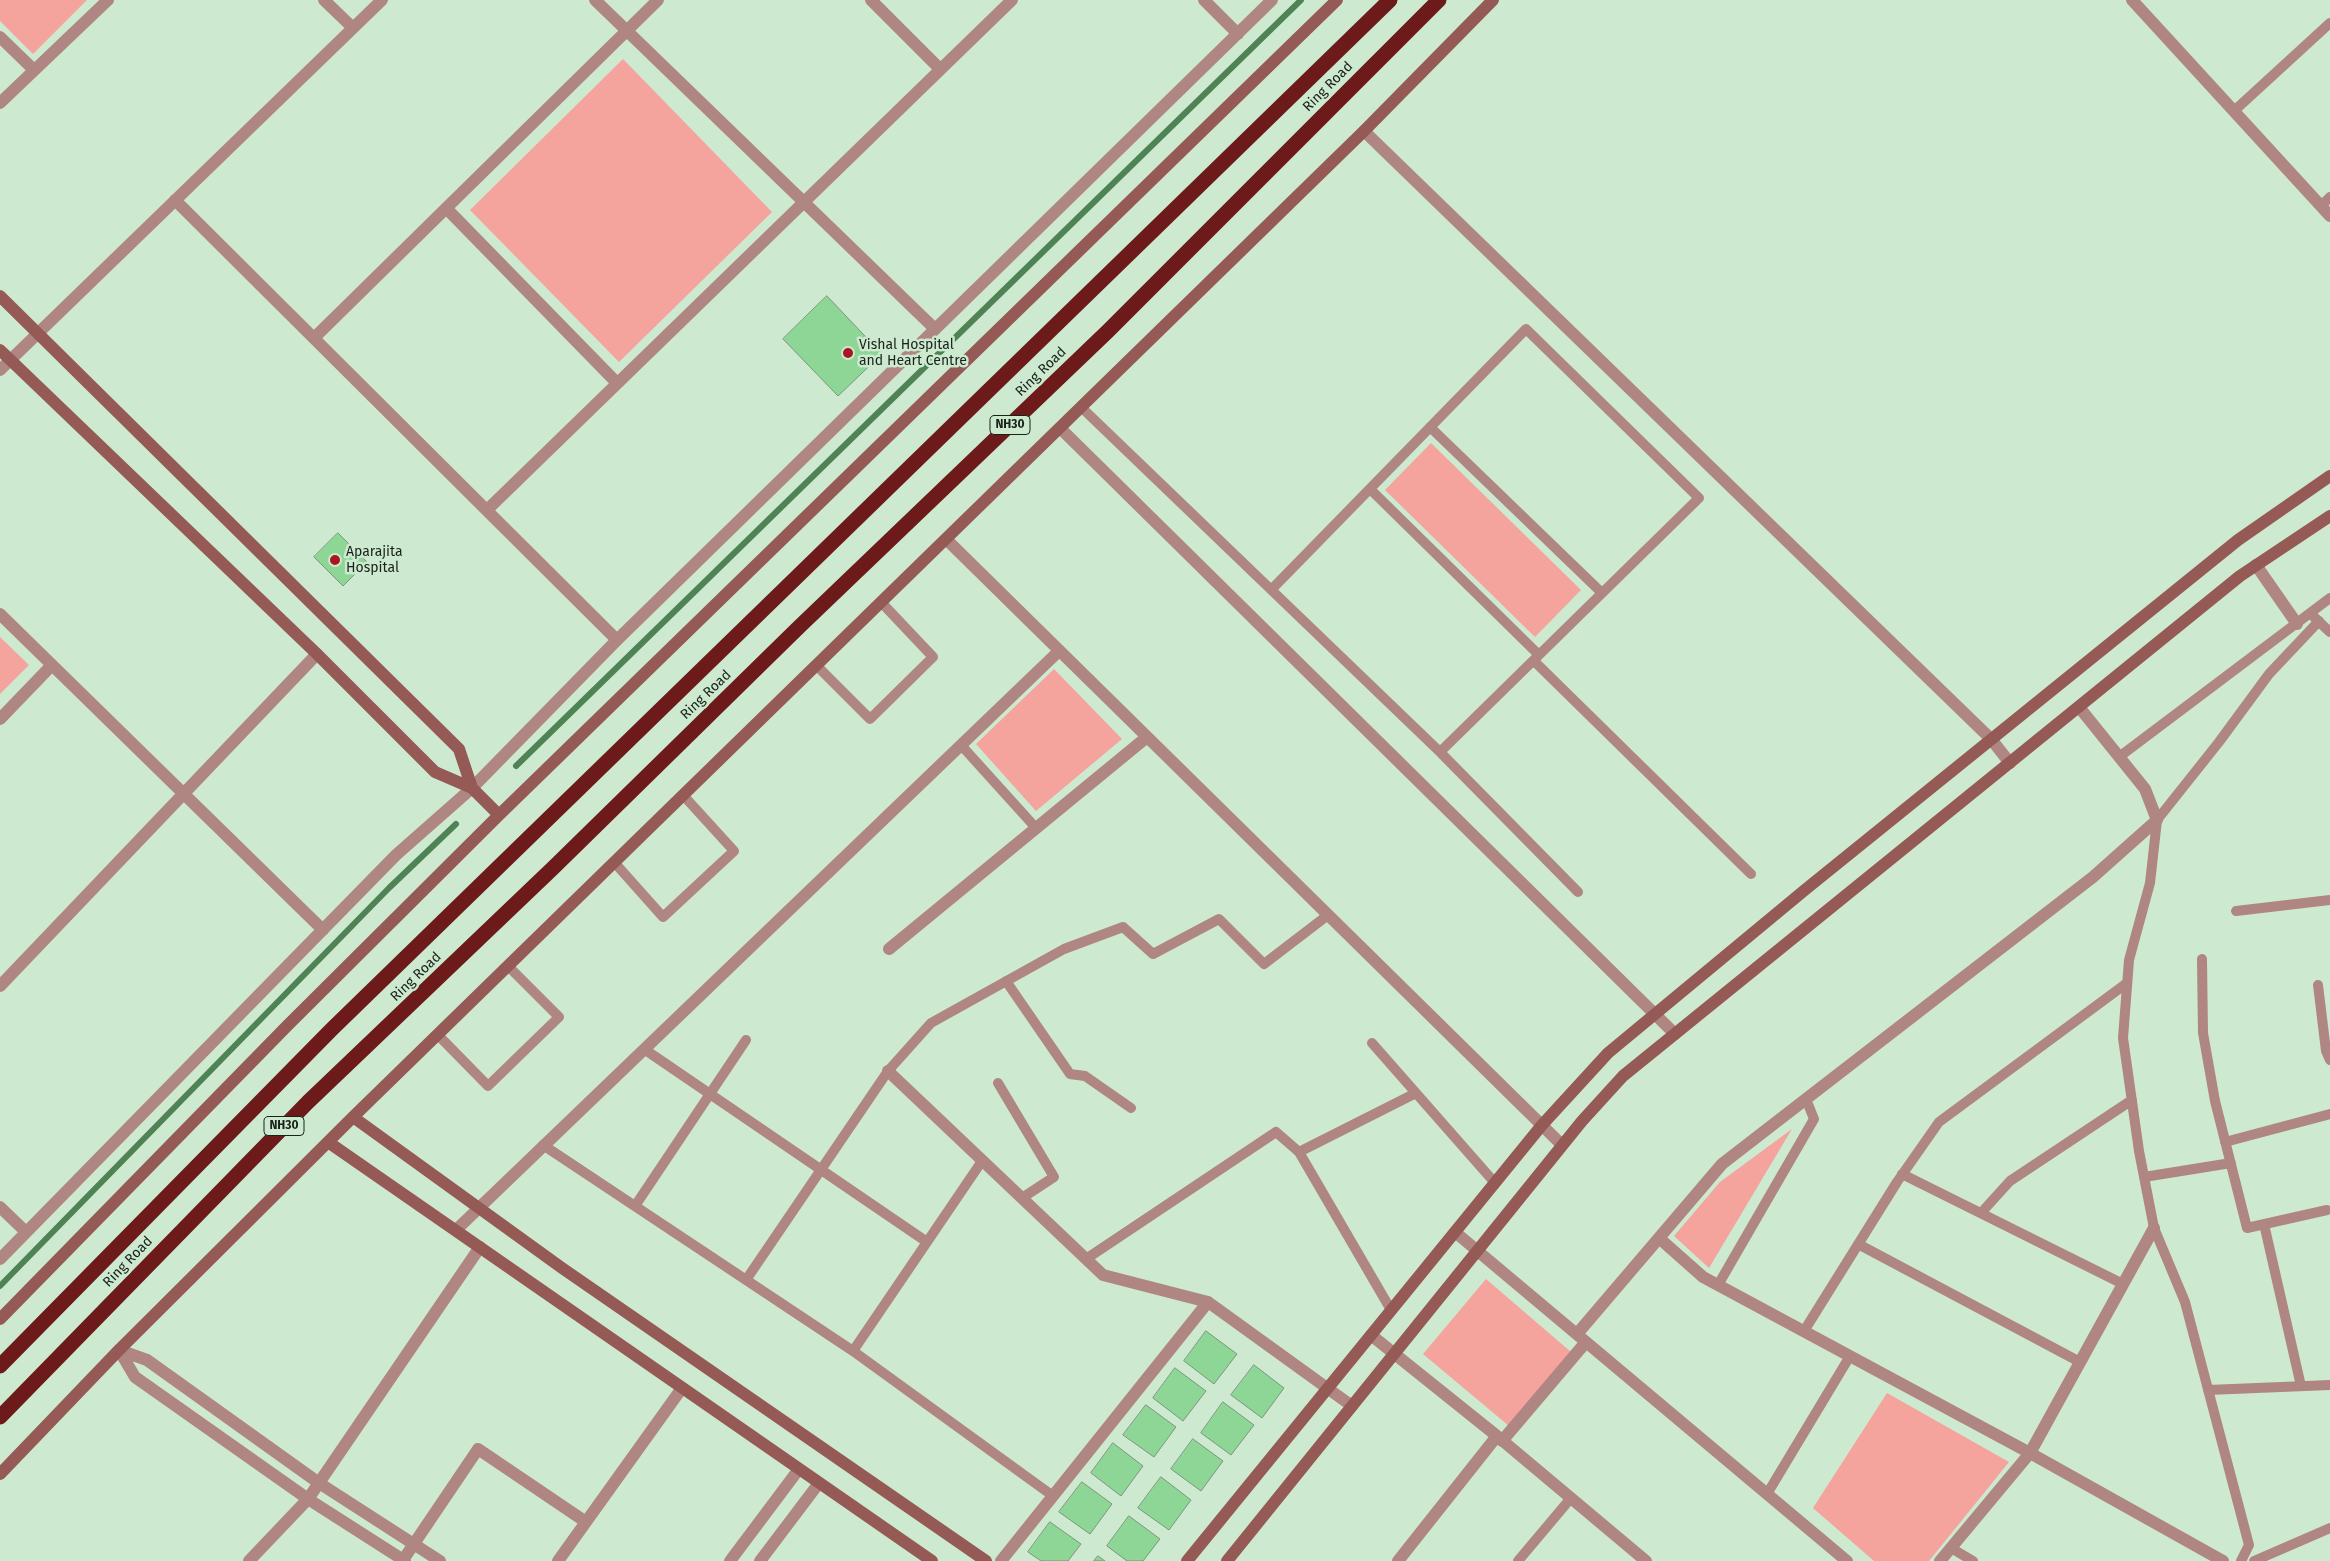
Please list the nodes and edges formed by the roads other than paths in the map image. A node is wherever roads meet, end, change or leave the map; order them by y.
1 (108, 0) edge
2 (324, 0) edge
3 (382, 0) edge
4 (595, 0) edge
5 (658, 0) edge
6 (871, 0) edge
7 (1012, 0) edge
8 (1204, 0) edge
9 (1272, 0) edge
10 (1337, 0) edge
11 (1390, 0) edge
12 (1439, 0) edge
13 (1493, 0) edge
14 (2132, 0) edge
15 (2330, 23) edge
16 (353, 28) junction
17 (627, 31) junction
18 (1238, 34) junction
19 (0, 37) edge
20 (940, 69) junction
21 (34, 70) junction
22 (0, 102) edge
23 (2234, 111) junction
24 (1364, 131) junction
25 (175, 200) junction
26 (803, 202) junction
27 (2325, 202) edge
28 (446, 208) junction
29 (2330, 216) edge
30 (0, 296) edge
31 (935, 329) junction
32 (38, 332) junction
33 (314, 338) junction
34 (0, 350) edge
35 (10, 360) junction
36 (0, 370) edge
37 (617, 383) junction
38 (1081, 406) junction
39 (1430, 427) junction
40 (1060, 428) junction
41 (2330, 476) edge
42 (1370, 489) junction
43 (487, 510) junction
44 (2330, 516) edge
45 (946, 539) junction
46 (2256, 565) junction
47 (1272, 589) junction
48 (1602, 593) junction
49 (2330, 598) edge
50 (881, 602) junction
51 (2310, 613) junction
52 (0, 614) edge
53 (2319, 621) junction
54 (2297, 624) junction
55 (2330, 632) edge
56 (617, 640) junction
57 (1060, 651) junction
58 (317, 654) junction
59 (1536, 658) junction
60 (52, 665) junction
61 (816, 665) junction
62 (2079, 707) junction
63 (0, 719) edge
64 (1147, 737) junction
65 (1991, 740) junction
66 (961, 745) junction
67 (1440, 752) junction
68 (2119, 757) junction
69 (2010, 763) junction
70 (472, 788) junction
71 (183, 794) junction
72 (683, 795) junction
73 (499, 815) junction
74 (2157, 820) junction
75 (1036, 828) junction
76 (614, 862) junction
77 (1751, 874) dead end
78 (1578, 892) dead end
79 (2330, 900) edge
80 (2236, 911) dead end
81 (1328, 915) junction
82 (322, 930) junction
83 (888, 949) dead end
84 (2202, 959) dead end
85 (508, 966) junction
86 (1006, 981) junction
87 (2127, 983) junction
88 (2318, 985) dead end
89 (0, 986) edge
90 (1655, 1014) junction
91 (1675, 1034) junction
92 (438, 1035) junction
93 (746, 1040) dead end
94 (1372, 1043) dead end
95 (644, 1048) junction
96 (2330, 1060) edge
97 (888, 1071) junction
98 (998, 1083) dead end
99 (1416, 1093) junction
100 (709, 1095) junction
101 (1806, 1099) junction
102 (2132, 1100) junction
103 (1131, 1108) dead end
104 (2330, 1114) edge
105 (353, 1117) junction
106 (1542, 1125) junction
107 (328, 1142) junction
108 (2226, 1142) junction
109 (543, 1145) junction
110 (1562, 1145) junction
111 (1299, 1152) junction
112 (982, 1161) junction
113 (2231, 1163) junction
114 (820, 1170) junction
115 (1902, 1174) junction
116 (2144, 1177) junction
117 (1495, 1183) junction
118 (1022, 1198) junction
119 (635, 1206) junction
120 (0, 1207) edge
121 (478, 1207) junction
122 (2327, 1210) dead end
123 (1981, 1214) junction
124 (2264, 1224) junction
125 (2154, 1228) junction
126 (456, 1230) junction
127 (26, 1232) junction
128 (1455, 1232) junction
129 (1659, 1238) junction
130 (927, 1242) junction
131 (1858, 1244) junction
132 (480, 1247) junction
133 (1477, 1251) junction
134 (0, 1259) edge
135 (1086, 1259) junction
136 (746, 1280) junction
137 (2123, 1284) junction
138 (1718, 1285) junction
139 (1208, 1302) junction
140 (1392, 1310) junction
141 (0, 1319) edge
142 (1804, 1332) junction
143 (1371, 1335) junction
144 (1582, 1338) junction
145 (119, 1350) junction
146 (853, 1351) junction
147 (1394, 1353) junction
148 (1850, 1356) junction
149 (2080, 1362) junction
150 (0, 1366) edge
151 (2330, 1385) edge
152 (2300, 1386) junction
153 (682, 1388) junction
154 (1328, 1388) junction
155 (2208, 1390) junction
156 (1352, 1406) junction
157 (0, 1417) edge
158 (1500, 1439) junction
159 (2030, 1453) junction
160 (799, 1469) junction
161 (0, 1474) edge
162 (319, 1483) junction
163 (819, 1483) junction
164 (1767, 1494) junction
165 (1053, 1496) junction
166 (1571, 1498) junction
167 (308, 1499) junction
168 (586, 1522) junction
169 (2330, 1528) edge
170 (414, 1544) junction
171 (1951, 1548) junction
172 (404, 1560) edge
173 (249, 1561) edge
174 (440, 1561) edge
175 (558, 1561) edge
176 (730, 1561) edge
177 (760, 1561) edge
178 (932, 1561) edge
179 (986, 1561) edge
180 (1001, 1561) edge
181 (1187, 1561) edge
182 (1227, 1561) edge
183 (1398, 1561) edge
184 (1518, 1561) edge
185 (1646, 1561) edge
186 (1847, 1561) edge
187 (1940, 1561) edge
188 (1973, 1561) edge
189 (2223, 1561) edge
190 (2241, 1561) edge
191 (2254, 1561) edge

1 - 21 street
2 - 16 street
3 - 16 street
4 - 17 street
5 - 17 street
6 - 20 street
7 - 20 street
8 - 18 street
9 - 18 street
10 - 73 street
11 - 150 highway, Ring Road / NH30
12 - 157 highway, Ring Road / NH30
13 - 24 street
14 - 23 street
15 - 23 lane
16 - 25 street
17 - 26 street
17 - 28 street
18 - 31 street
19 - 21 street
20 - 26 street
21 - 22 street
23 - 27 street
24 - 38 street
24 - 65 street
25 - 32 street
25 - 33 street
26 - 31 street
26 - 37 street
27 - 29 street
28 - 33 street
28 - 37 street
30 - 32 street
31 - 56 street
32 - 35 street
32 - 70 street
33 - 43 street
34 - 35 street
35 - 36 street
35 - 58 street
37 - 43 street
38 - 40 street
38 - 47 lane
39 - 42 lane
39 - 48 lane
39 - 48 lane
40 - 45 street
40 - 90 street
41 - 65 street
42 - 47 lane
42 - 59 lane
43 - 56 street
44 - 46 street
45 - 50 street
45 - 57 street
46 - 54 street
46 - 62 street
47 - 67 lane
48 - 59 lane
49 - 51 lane
50 - 61 street
50 - 61 lane
51 - 53 lane
51 - 54 lane
52 - 60 street
53 - 55 lane
53 - 74 lane
54 - 68 lane
56 - 70 street
57 - 64 street
57 - 66 street
58 - 70 street
58 - 71 street
59 - 67 lane
59 - 77 lane
60 - 63 street
60 - 71 street
61 - 72 street
62 - 68 street
62 - 69 street
64 - 75 street
64 - 81 street
65 - 69 street
65 - 90 street
66 - 75 lane
66 - 95 street
67 - 78 lane
68 - 74 street
69 - 91 street
70 - 73 street
70 - 82 street
71 - 82 street
71 - 89 street
72 - 76 street
72 - 76 lane
73 - 141 street
74 - 87 lane
74 - 101 street
75 - 83 street
76 - 85 street
79 - 80 lane
81 - 86 lane
81 - 106 street
82 - 127 street
84 - 108 lane
85 - 92 street
85 - 92 lane
86 - 97 lane
86 - 103 lane
87 - 102 lane
87 - 115 lane
88 - 96 lane
90 - 91 street
90 - 106 street
91 - 110 street
92 - 105 street
93 - 100 lane
94 - 99 lane
95 - 100 lane
95 - 109 street
97 - 112 street
97 - 114 lane
98 - 118 lane
99 - 111 lane
99 - 117 lane
100 - 114 lane
100 - 119 lane
101 - 129 street
101 - 138 lane
102 - 116 lane
102 - 123 lane
104 - 108 lane
105 - 107 street
105 - 121 street
106 - 110 street
106 - 117 street
107 - 126 street
107 - 145 street
108 - 113 lane
109 - 119 lane
109 - 121 street
110 - 133 street
111 - 135 lane
111 - 140 lane
112 - 118 street
112 - 130 lane
113 - 116 lane
113 - 124 lane
114 - 130 lane
114 - 136 lane
115 - 123 lane
115 - 131 lane
116 - 125 lane
117 - 128 street
118 - 135 street
119 - 136 lane
120 - 127 street
121 - 126 street
121 - 179 street
122 - 124 lane
123 - 137 lane
124 - 152 lane
125 - 137 street
125 - 155 lane
126 - 132 street
127 - 134 street
128 - 133 street
128 - 140 street
129 - 138 street
129 - 144 street
130 - 146 lane
131 - 142 lane
131 - 149 lane
132 - 153 street
132 - 162 street
133 - 144 street
133 - 147 street
135 - 139 street
136 - 146 lane
137 - 149 street
138 - 142 street
139 - 154 street
139 - 165 street
140 - 143 street
142 - 148 street
143 - 147 street
143 - 154 street
144 - 158 street
144 - 164 street
145 - 161 street
145 - 162 street
145 - 167 street
146 - 165 lane
147 - 156 street
147 - 158 street
148 - 159 street
148 - 164 lane
149 - 159 street
151 - 152 lane
152 - 155 lane
153 - 160 street
153 - 168 street
154 - 156 street
154 - 181 street
155 - 190 lane
156 - 182 street
158 - 166 street
158 - 183 street
159 - 171 street
159 - 189 street
160 - 163 street
160 - 176 street
162 - 167 street
162 - 170 street
163 - 177 street
163 - 178 street
164 - 186 street
165 - 180 street
166 - 184 lane
166 - 185 street
167 - 172 street
167 - 173 street
168 - 170 street
168 - 175 street
169 - 191 lane
170 - 172 street
170 - 174 street
171 - 187 street
171 - 188 lane

